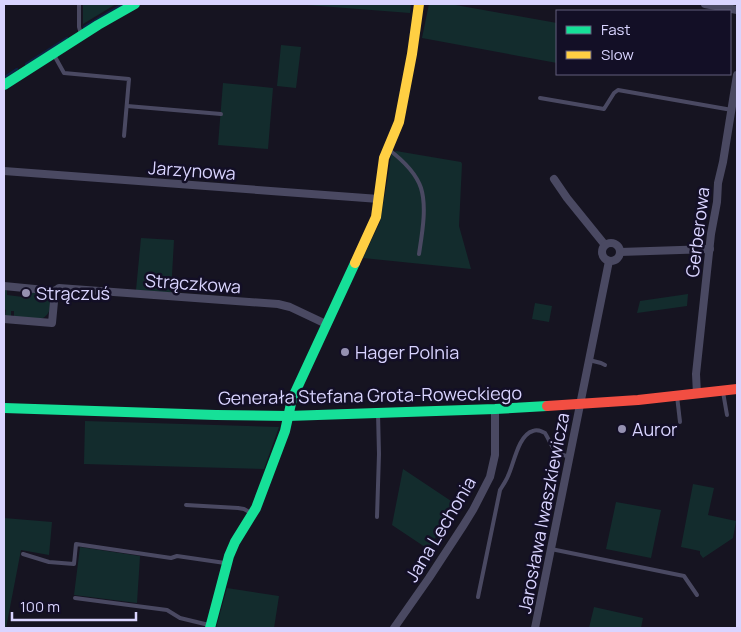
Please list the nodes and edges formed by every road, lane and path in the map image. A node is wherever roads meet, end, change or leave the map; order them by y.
1 (79, 4) edge
2 (135, 4) edge
3 (419, 4) edge
4 (705, 4) edge
5 (737, 10) edge
6 (81, 35) junction
7 (53, 53) junction
8 (737, 75) edge
9 (4, 85) edge
10 (540, 98) dead end
11 (127, 106) junction
12 (732, 110) junction
13 (221, 114) dead end
14 (124, 136) dead end
15 (388, 149) junction
16 (4, 171) edge
17 (554, 180) dead end
18 (379, 199) junction
19 (605, 245) junction
20 (710, 249) junction
21 (620, 252) junction
22 (419, 254) dead end
23 (608, 261) junction
24 (4, 286) edge
25 (55, 291) junction
26 (4, 318) edge
27 (326, 324) junction
28 (589, 360) junction
29 (605, 365) dead end
30 (737, 388) edge
31 (723, 390) junction
32 (698, 394) junction
33 (677, 396) junction
34 (580, 404) junction
35 (4, 408) edge
36 (495, 410) junction
37 (378, 413) junction
38 (727, 415) dead end
39 (288, 416) junction
40 (680, 422) dead end
41 (570, 457) junction
42 (186, 505) dead end
43 (252, 514) junction
44 (378, 517) dead end
45 (551, 548) junction
46 (23, 554) dead end
47 (228, 563) junction
48 (697, 595) dead end
49 (478, 597) dead end
50 (74, 598) dead end
51 (210, 627) edge
52 (394, 628) edge
53 (535, 628) edge

1 - 6 lane
2 - 6 street
3 - 15 street
4 - 5 street
6 - 7 street
7 - 9 street
7 - 11 lane
8 - 12 street, Gerberowa
10 - 12 lane
11 - 13 lane
11 - 14 lane
12 - 20 street, Gerberowa
15 - 18 street
15 - 22 lane
16 - 18 street, Jarzynowa
17 - 19 street
18 - 27 street
19 - 21 street
19 - 23 street
20 - 21 street
20 - 32 street, Gerberowa
21 - 23 street
23 - 28 street
24 - 25 street, Strączkowa
25 - 26 street
25 - 27 street, Strączkowa
27 - 39 street
28 - 29 lane
28 - 34 street
30 - 31 street, Generała Stefana Grota-Roweckiego
31 - 32 street, Generała Stefana Grota-Roweckiego
31 - 38 lane
32 - 33 street, Generała Stefana Grota-Roweckiego
33 - 34 street, Generała Stefana Grota-Roweckiego
33 - 40 lane
34 - 36 street, Generała Stefana Grota-Roweckiego
34 - 41 street, Jarosława Iwaszkiewicza
35 - 39 street, Generała Stefana Grota-Roweckiego
36 - 37 street, Generała Stefana Grota-Roweckiego
36 - 52 street, Jana Lechonia
37 - 39 street, Generała Stefana Grota-Roweckiego
37 - 44 lane
39 - 43 street
41 - 45 street, Jarosława Iwaszkiewicza
41 - 49 lane
42 - 43 lane
43 - 47 street
45 - 48 lane
45 - 53 street, Jarosława Iwaszkiewicza
46 - 47 lane
47 - 51 street
50 - 51 lane

